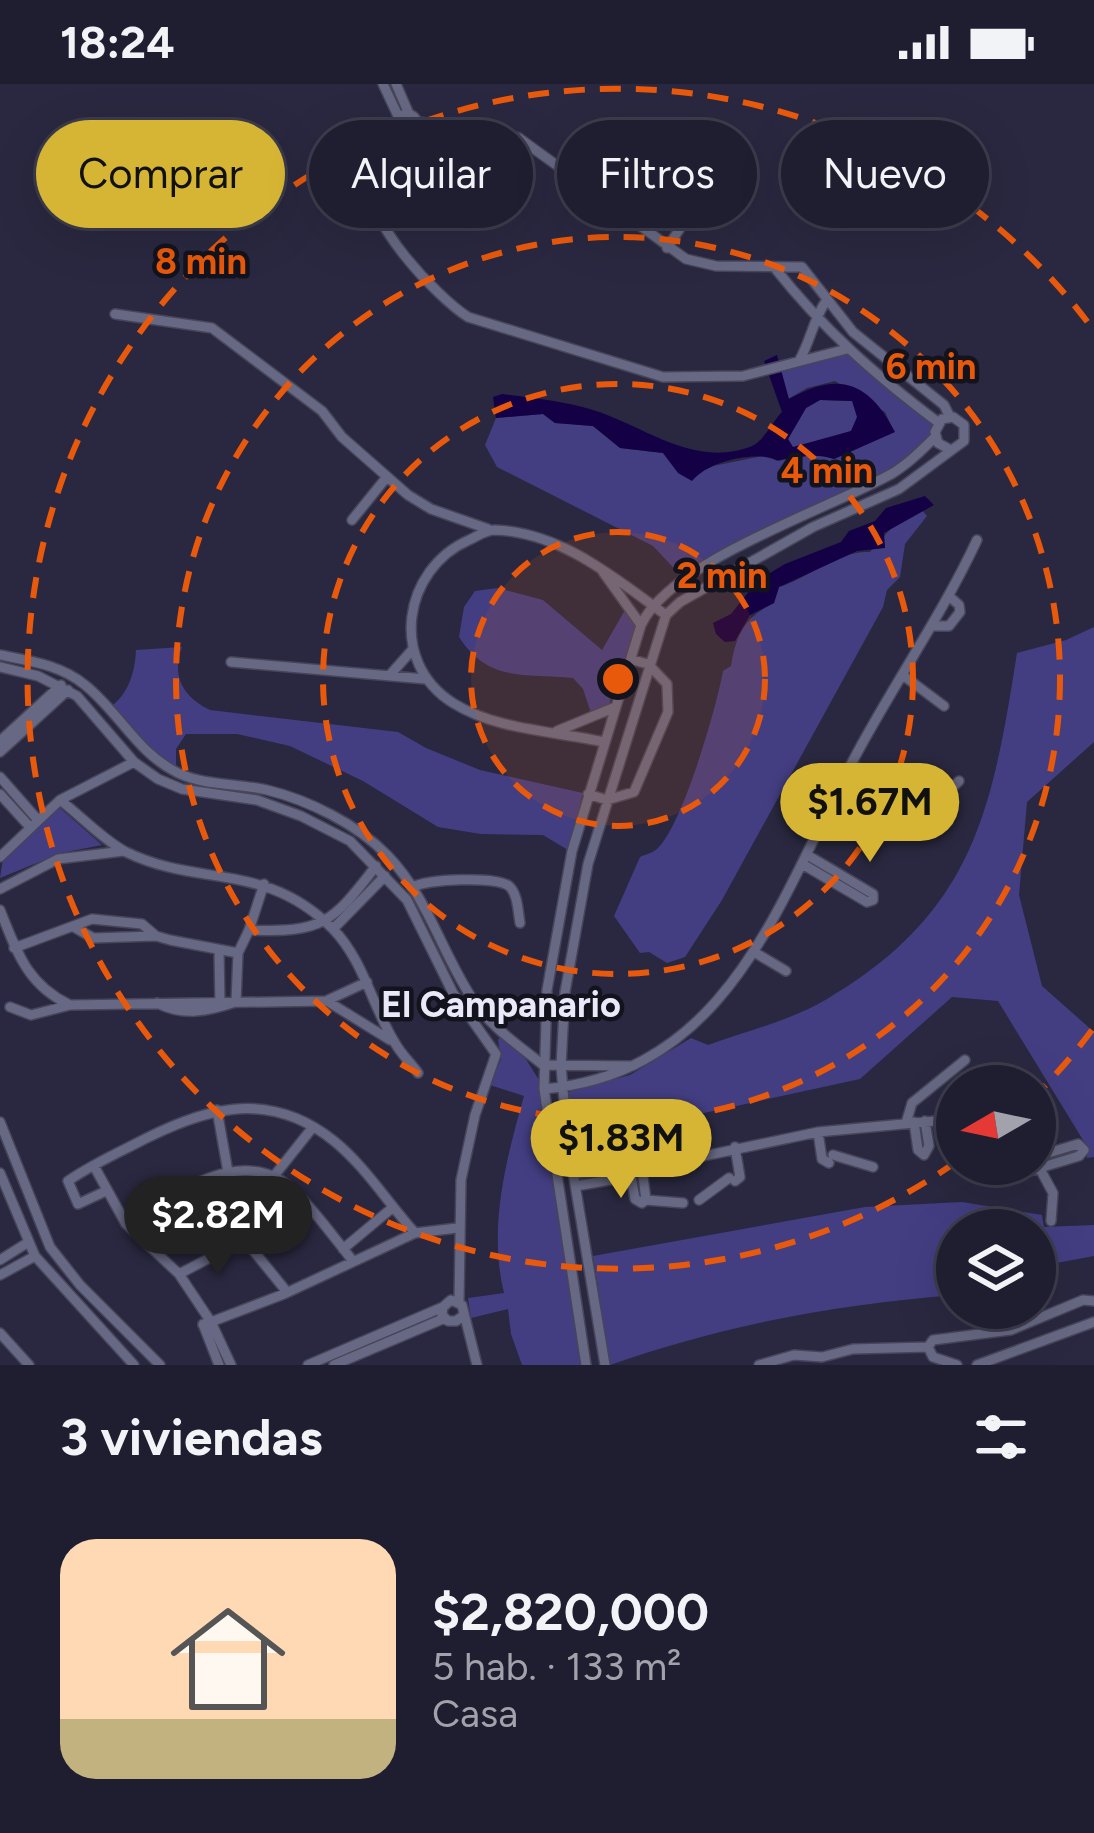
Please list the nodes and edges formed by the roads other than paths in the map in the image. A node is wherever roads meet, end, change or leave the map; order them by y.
1 (383, 84) edge
2 (396, 84) edge
3 (408, 118) junction
4 (557, 165) edge
5 (387, 228) edge
6 (641, 228) edge
7 (681, 228) edge
8 (667, 248) junction
9 (774, 266) junction
10 (826, 302) junction
11 (115, 314) dead end
12 (814, 318) junction
13 (847, 349) junction
14 (799, 362) junction
15 (950, 417) junction
16 (939, 423) junction
17 (935, 437) junction
18 (949, 448) junction
19 (386, 478) junction
20 (352, 520) dead end
21 (489, 530) junction
22 (977, 540) dead end
23 (596, 564) junction
24 (651, 604) junction
25 (666, 615) junction
26 (641, 626) junction
27 (413, 650) junction
28 (0, 655) edge
29 (633, 660) junction
30 (232, 662) dead end
31 (648, 664) junction
32 (0, 667) edge
33 (389, 676) junction
34 (904, 676) junction
35 (425, 679) junction
36 (64, 687) junction
37 (944, 706) dead end
38 (614, 708) junction
39 (556, 731) junction
40 (604, 742) junction
41 (1, 748) edge
42 (134, 762) junction
43 (851, 765) junction
44 (0, 777) edge
45 (959, 781) dead end
46 (0, 794) edge
47 (588, 794) junction
48 (60, 800) junction
49 (608, 800) junction
50 (33, 823) junction
51 (124, 851) junction
52 (0, 857) edge
53 (806, 860) junction
54 (376, 866) junction
55 (385, 876) junction
56 (264, 884) junction
57 (413, 887) junction
58 (0, 889) edge
59 (0, 910) edge
60 (520, 923) dead end
61 (329, 926) junction
62 (74, 927) junction
63 (249, 930) junction
64 (156, 936) junction
65 (14, 948) junction
66 (219, 951) junction
67 (238, 952) junction
68 (754, 952) junction
69 (786, 971) dead end
70 (367, 982) junction
71 (327, 1001) junction
72 (236, 1002) junction
73 (219, 1004) junction
74 (70, 1005) junction
75 (10, 1006) dead end
76 (544, 1023) junction
77 (514, 1041) junction
78 (394, 1043) junction
79 (965, 1060) dead end
80 (543, 1065) junction
81 (561, 1066) junction
82 (632, 1066) junction
83 (418, 1073) dead end
84 (563, 1088) junction
85 (544, 1089) junction
86 (217, 1110) junction
87 (936, 1120) edge
88 (0, 1122) edge
89 (915, 1122) junction
90 (313, 1127) junction
91 (823, 1131) junction
92 (729, 1149) junction
93 (94, 1166) junction
94 (873, 1167) dead end
95 (632, 1170) junction
96 (228, 1172) junction
97 (0, 1173) edge
98 (574, 1174) junction
99 (274, 1176) junction
100 (576, 1186) junction
101 (106, 1191) junction
102 (699, 1200) dead end
103 (683, 1203) dead end
104 (392, 1208) junction
105 (126, 1224) junction
106 (457, 1228) junction
107 (415, 1233) junction
108 (27, 1244) junction
109 (343, 1249) junction
110 (34, 1256) junction
111 (0, 1260) edge
112 (353, 1262) junction
113 (179, 1274) junction
114 (0, 1275) edge
115 (592, 1279) junction
116 (573, 1282) junction
117 (287, 1292) junction
118 (1094, 1301) edge
119 (459, 1302) junction
120 (596, 1303) junction
121 (577, 1305) junction
122 (1070, 1307) junction
123 (444, 1313) junction
124 (463, 1316) junction
125 (206, 1320) junction
126 (1094, 1322) edge
127 (1081, 1328) junction
128 (0, 1333) edge
129 (928, 1347) junction
130 (339, 1359) edge
131 (818, 1361) edge
132 (29, 1365) edge
133 (134, 1365) edge
134 (160, 1365) edge
135 (219, 1365) edge
136 (231, 1365) edge
137 (308, 1365) edge
138 (477, 1365) edge
139 (586, 1365) edge
140 (605, 1365) edge
141 (759, 1365) edge
142 (957, 1365) edge
143 (977, 1365) edge

1 - 3 street
2 - 3 street
3 - 4 street
5 - 14 street
6 - 8 street
7 - 8 street
8 - 9 street
9 - 10 street
9 - 12 street
10 - 12 street
10 - 15 street
11 - 19 street
12 - 13 street
12 - 14 street
13 - 14 street
13 - 16 street
15 - 16 street
15 - 18 street
16 - 17 street
17 - 18 street
17 - 24 street
18 - 25 street
19 - 20 street
19 - 21 street
21 - 23 street
21 - 27 street
22 - 34 street
23 - 24 street
23 - 26 street
24 - 25 street
24 - 26 street
25 - 31 street
26 - 29 street
27 - 33 street
27 - 35 street
28 - 57 street
29 - 31 street
29 - 38 street
30 - 33 street
31 - 49 street
31 - 49 street
32 - 36 street
33 - 35 street
34 - 37 street
34 - 43 street
35 - 39 street
36 - 41 street
36 - 42 street
38 - 39 street
38 - 40 street
39 - 40 street
40 - 47 street
42 - 48 street
42 - 54 street
43 - 45 street
43 - 53 street
44 - 50 street
46 - 50 street
47 - 49 street
47 - 76 street
48 - 50 street
48 - 51 street
49 - 81 street
50 - 52 street
51 - 56 street
51 - 58 street
53 - 53 street
53 - 68 street
54 - 55 street
54 - 61 street
55 - 61 street
55 - 106 street
56 - 61 street
56 - 63 street
57 - 60 street
57 - 77 street
59 - 65 street
61 - 63 street
61 - 70 street
62 - 64 street
62 - 64 street
62 - 65 street
63 - 67 street
64 - 66 street
65 - 74 street
66 - 67 street
66 - 73 street
67 - 72 street
68 - 69 street
68 - 82 street
70 - 71 street
70 - 78 street
71 - 72 street
71 - 78 street
72 - 73 street
73 - 74 street
74 - 75 street
76 - 77 street
76 - 80 street
77 - 80 street
78 - 83 street
79 - 89 street
80 - 81 street
80 - 85 street
81 - 82 street
81 - 84 street
82 - 84 street
84 - 85 street
84 - 98 street
85 - 116 street
86 - 90 street
86 - 93 street
86 - 96 street
87 - 89 street
88 - 134 street
89 - 91 street
90 - 99 street
90 - 104 street
91 - 92 street
91 - 94 street
92 - 95 street
92 - 102 street
93 - 101 street
93 - 101 street
95 - 98 street
95 - 100 street
95 - 103 street
96 - 99 street
96 - 105 street
97 - 108 street
98 - 100 street
99 - 109 street
100 - 115 street
101 - 105 street
104 - 107 street
104 - 109 street
105 - 113 street
106 - 107 street
106 - 119 street
107 - 112 street
108 - 110 street
108 - 111 street
109 - 112 street
110 - 114 street
110 - 133 street
112 - 117 street
113 - 117 street
113 - 125 street
115 - 116 street
115 - 120 street
116 - 121 street
117 - 125 street
118 - 122 street
119 - 123 street
119 - 124 street
120 - 121 street
120 - 140 street
121 - 139 street
122 - 127 street
122 - 129 street
123 - 124 street
123 - 130 street
124 - 138 street
125 - 135 street
125 - 136 street
126 - 127 street
127 - 143 street
128 - 132 street
129 - 131 street
129 - 142 street
130 - 137 street
131 - 141 street

